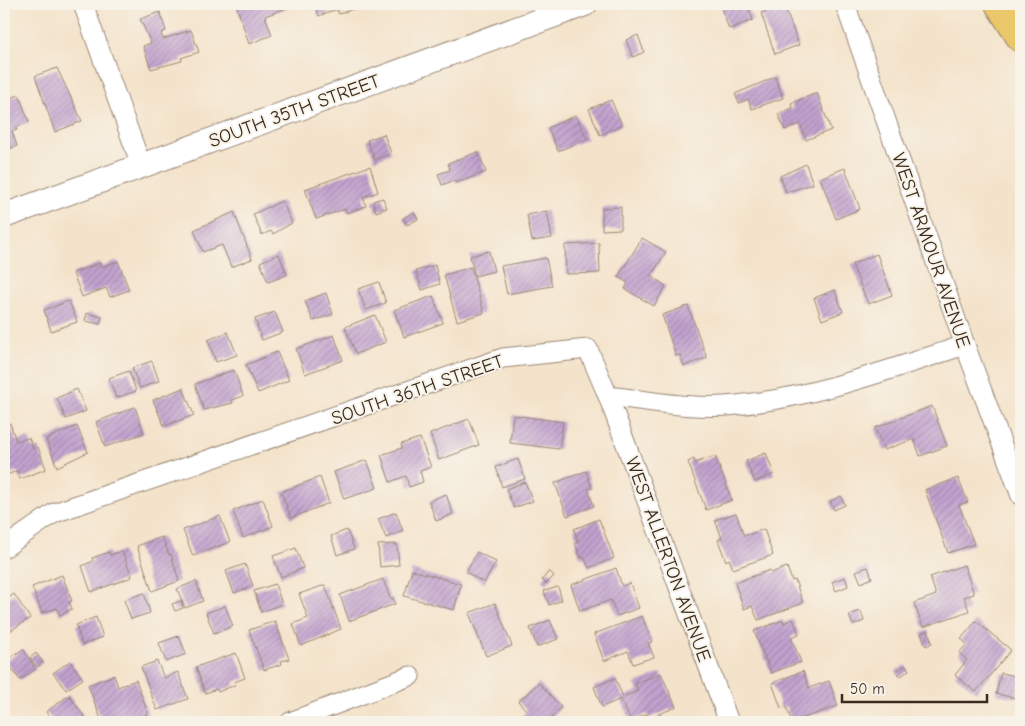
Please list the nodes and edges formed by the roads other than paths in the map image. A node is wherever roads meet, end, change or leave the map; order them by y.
1 (83, 4) edge
2 (585, 4) edge
3 (844, 4) edge
4 (999, 4) edge
5 (1021, 38) edge
6 (141, 165) junction
7 (4, 216) edge
8 (965, 345) junction
9 (608, 396) junction
10 (1021, 496) edge
11 (4, 548) edge
12 (410, 676) dead end
13 (290, 722) edge
14 (729, 722) edge

1 - 6 street
2 - 6 street, SOUTH 35TH STREET
3 - 8 street, WEST ARMOUR AVENUE
4 - 5 highway
6 - 7 street, SOUTH 35TH STREET
8 - 9 street
8 - 10 street, WEST ARMOUR AVENUE
9 - 11 street, SOUTH 36TH STREET
9 - 14 street, WEST ALLERTON AVENUE
12 - 13 street

